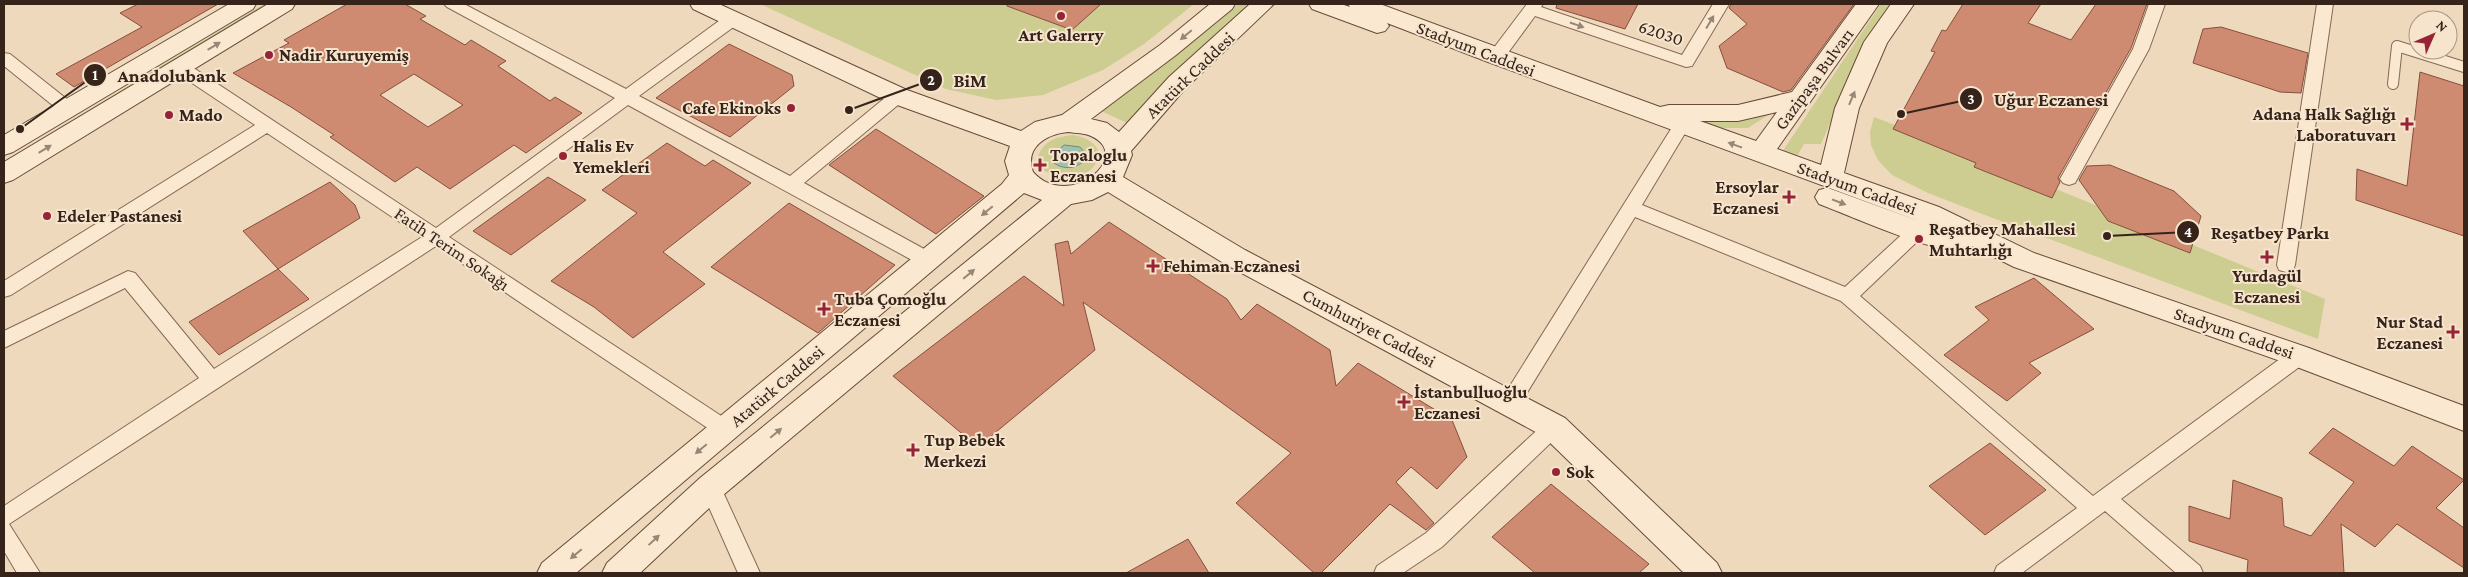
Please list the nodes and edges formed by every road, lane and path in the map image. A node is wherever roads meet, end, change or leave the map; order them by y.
1 (245, 4) edge
2 (284, 4) edge
3 (452, 4) edge
4 (701, 4) edge
5 (1224, 4) edge
6 (1263, 4) edge
7 (1320, 4) edge
8 (1359, 4) edge
9 (1721, 4) edge
10 (1868, 4) edge
11 (1903, 4) edge
12 (2156, 4) edge
13 (2325, 4) edge
14 (1533, 6) edge
15 (733, 19) junction
16 (1496, 57) junction
17 (4, 58) edge
18 (180, 67) junction
19 (2464, 68) edge
20 (2393, 84) dead end
21 (898, 96) junction
22 (626, 97) junction
23 (1800, 98) junction
24 (67, 108) junction
25 (1644, 111) junction
26 (1068, 122) junction
27 (267, 125) junction
28 (1677, 132) junction
29 (1842, 132) junction
30 (1025, 142) junction
31 (4, 146) edge
32 (1119, 148) junction
33 (1760, 154) junction
34 (4, 174) edge
35 (1022, 177) junction
36 (1830, 178) junction
37 (2069, 179) dead end
38 (1108, 180) junction
39 (792, 184) junction
40 (1065, 195) junction
41 (1631, 208) junction
42 (1923, 223) junction
43 (435, 238) junction
44 (928, 260) junction
45 (2286, 265) dead end
46 (4, 290) edge
47 (1848, 296) junction
48 (4, 340) edge
49 (2298, 356) junction
50 (212, 380) junction
51 (1510, 403) junction
52 (2464, 418) edge
53 (1554, 427) junction
54 (725, 429) junction
55 (711, 487) junction
56 (2099, 504) junction
57 (4, 517) edge
58 (4, 532) edge
59 (29, 573) edge
60 (552, 573) edge
61 (618, 573) edge
62 (749, 573) edge
63 (1385, 573) edge
64 (1706, 573) edge
65 (2005, 573) edge
66 (2192, 573) edge

1 - 24 main road
18 -> 2 main road
3 - 22 street
4 - 15 main road
5 -> 26 main road, Atatürk Caddesi
6 - 32 main road, Atatürk Caddesi
7 - 28 main road
8 - 16 main road, Stadyum Caddesi
14 -> 9 street, 62030
10 - 23 main road, Gazipaşa Bulvarı
29 -> 11 main road, Gazipaşa Bulvarı
12 - 37 street
13 - 45 street
14 - 16 street
15 - 21 main road
15 - 22 street
16 - 25 main road, Stadyum Caddesi
17 - 24 street
18 - 27 street, Fatih Terim Sokağı
34 -> 18 main road
19 - 20 lane
21 - 30 main road
21 - 39 street
22 - 39 street
22 - 43 street
23 - 25 main road
23 - 33 main road, Gazipaşa Bulvarı
24 - 31 main road
25 - 28 main road, Stadyum Caddesi
26 - 30 main road
26 - 32 main road
27 - 43 street, Fatih Terim Sokağı
27 - 46 street
33 -> 28 main road, Stadyum Caddesi
28 - 41 street
28 -> 42 main road
29 - 36 main road, Gazipaşa Bulvarı
29 - 42 main road
30 - 35 main road
32 - 38 main road
33 - 36 main road, Stadyum Caddesi
35 - 40 main road
35 -> 44 main road, Atatürk Caddesi
36 - 42 main road, Stadyum Caddesi
38 - 40 main road
38 - 51 main road, Cumhuriyet Caddesi
39 - 44 street
55 -> 40 main road, Atatürk Caddesi
41 - 47 street
41 - 51 street
42 - 47 street
42 - 49 main road, Stadyum Caddesi
43 - 50 street
43 - 54 street, Fatih Terim Sokağı
44 - 54 main road, Atatürk Caddesi
47 - 56 street
48 - 50 street
49 - 52 main road, Stadyum Caddesi
49 - 56 street
50 - 57 street
51 - 53 main road, Cumhuriyet Caddesi
53 - 63 street
53 - 64 main road, Cumhuriyet Caddesi
54 -> 60 main road, Atatürk Caddesi
61 -> 55 main road, Atatürk Caddesi
55 - 62 street
56 - 65 street
56 - 66 street
58 - 59 street

